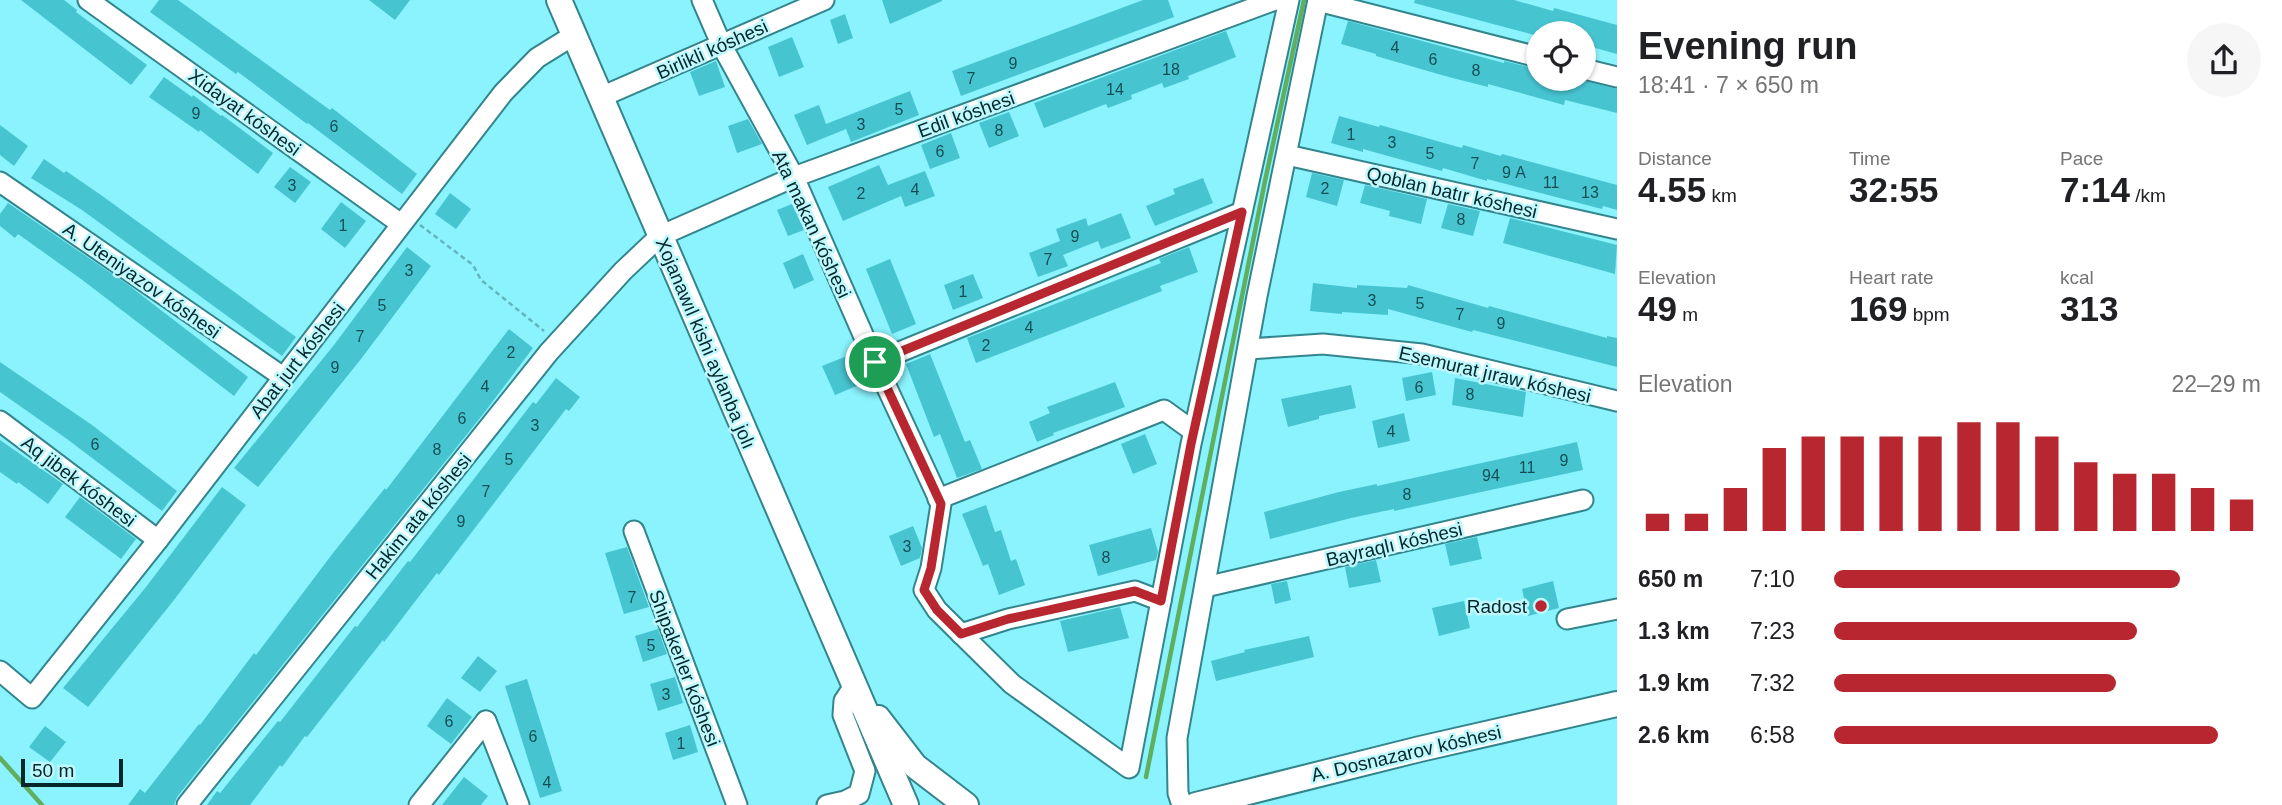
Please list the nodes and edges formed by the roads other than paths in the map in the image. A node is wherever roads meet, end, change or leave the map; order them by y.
1 (89, 0) edge
2 (559, 0) edge
3 (702, 0) edge
4 (824, 0) edge
5 (1275, 0) edge
6 (1289, 0) edge
7 (1318, 0) edge
8 (574, 35) junction
9 (722, 46) junction
10 (1526, 54) edge
11 (1596, 72) edge
12 (1617, 77) edge
13 (600, 97) junction
14 (1287, 155) junction
15 (794, 177) junction
16 (0, 182) edge
17 (1242, 212) junction
18 (404, 220) junction
19 (1617, 229) edge
20 (660, 236) junction
21 (1248, 349) junction
22 (875, 362) junction
23 (283, 377) junction
24 (1617, 401) edge
25 (0, 421) edge
26 (1194, 431) junction
27 (938, 499) junction
28 (1583, 500) dead end
29 (634, 531) dead end
30 (159, 540) junction
31 (1205, 587) junction
32 (1161, 601) junction
33 (1617, 609) edge
34 (1567, 619) dead end
35 (961, 634) junction
36 (0, 671) edge
37 (854, 686) junction
38 (1617, 704) edge
39 (187, 805) edge
40 (419, 805) edge
41 (519, 805) edge
42 (737, 805) edge
43 (827, 805) edge
44 (906, 805) edge
45 (966, 805) edge
46 (1196, 805) edge

1 - 18 street, Xidayat kóshesi
2 - 8 main road, Xojanawıl kishi aylanba jolı
3 - 9 street, Ata makan kóshesi
4 - 9 street, Birlikli kóshesi
5 - 15 street, Edil kóshesi
6 - 17 street
7 - 10 street
7 - 14 street
8 - 13 main road, Xojanawıl kishi aylanba jolı
8 - 18 street, Abat jurt kóshesi
9 - 13 street, Birlikli kóshesi
9 - 15 street, Ata makan kóshesi
11 - 12 street
13 - 20 main road, Xojanawıl kishi aylanba jolı
14 - 19 street, Qoblan batır kóshesi
14 - 21 street
15 - 20 street, Edil kóshesi
15 - 22 street, Ata makan kóshesi
16 - 23 street, A. Uteniyazov kóshesi
17 - 22 street
17 - 26 street
18 - 23 street, Abat jurt kóshesi
20 - 37 main road, Xojanawıl kishi aylanba jolı
20 - 39 street, Hakim ata kóshesi
21 - 24 street, Esemurat jıraw kóshesi
21 - 31 street
22 - 27 street, Ata makan kóshesi
23 - 30 street, Abat jurt kóshesi
25 - 30 street, Aq jibek kóshesi
26 - 27 street
26 - 32 street
27 - 35 street, Ata makan kóshesi
28 - 31 street, Bayraqlı kóshesi
29 - 42 street, Shipakerler kóshesi
30 - 36 street, Abat jurt kóshesi
31 - 46 street
32 - 35 street
32 - 35 street, Ata makan kóshesi
33 - 34 street
37 - 43 street
37 - 44 main road, Xojanawıl kishi aylanba jolı
37 - 45 main road, Xojanawıl kishi aylanba jolı
38 - 46 main road, A. Dosnazarov kóshesi
40 - 41 street

